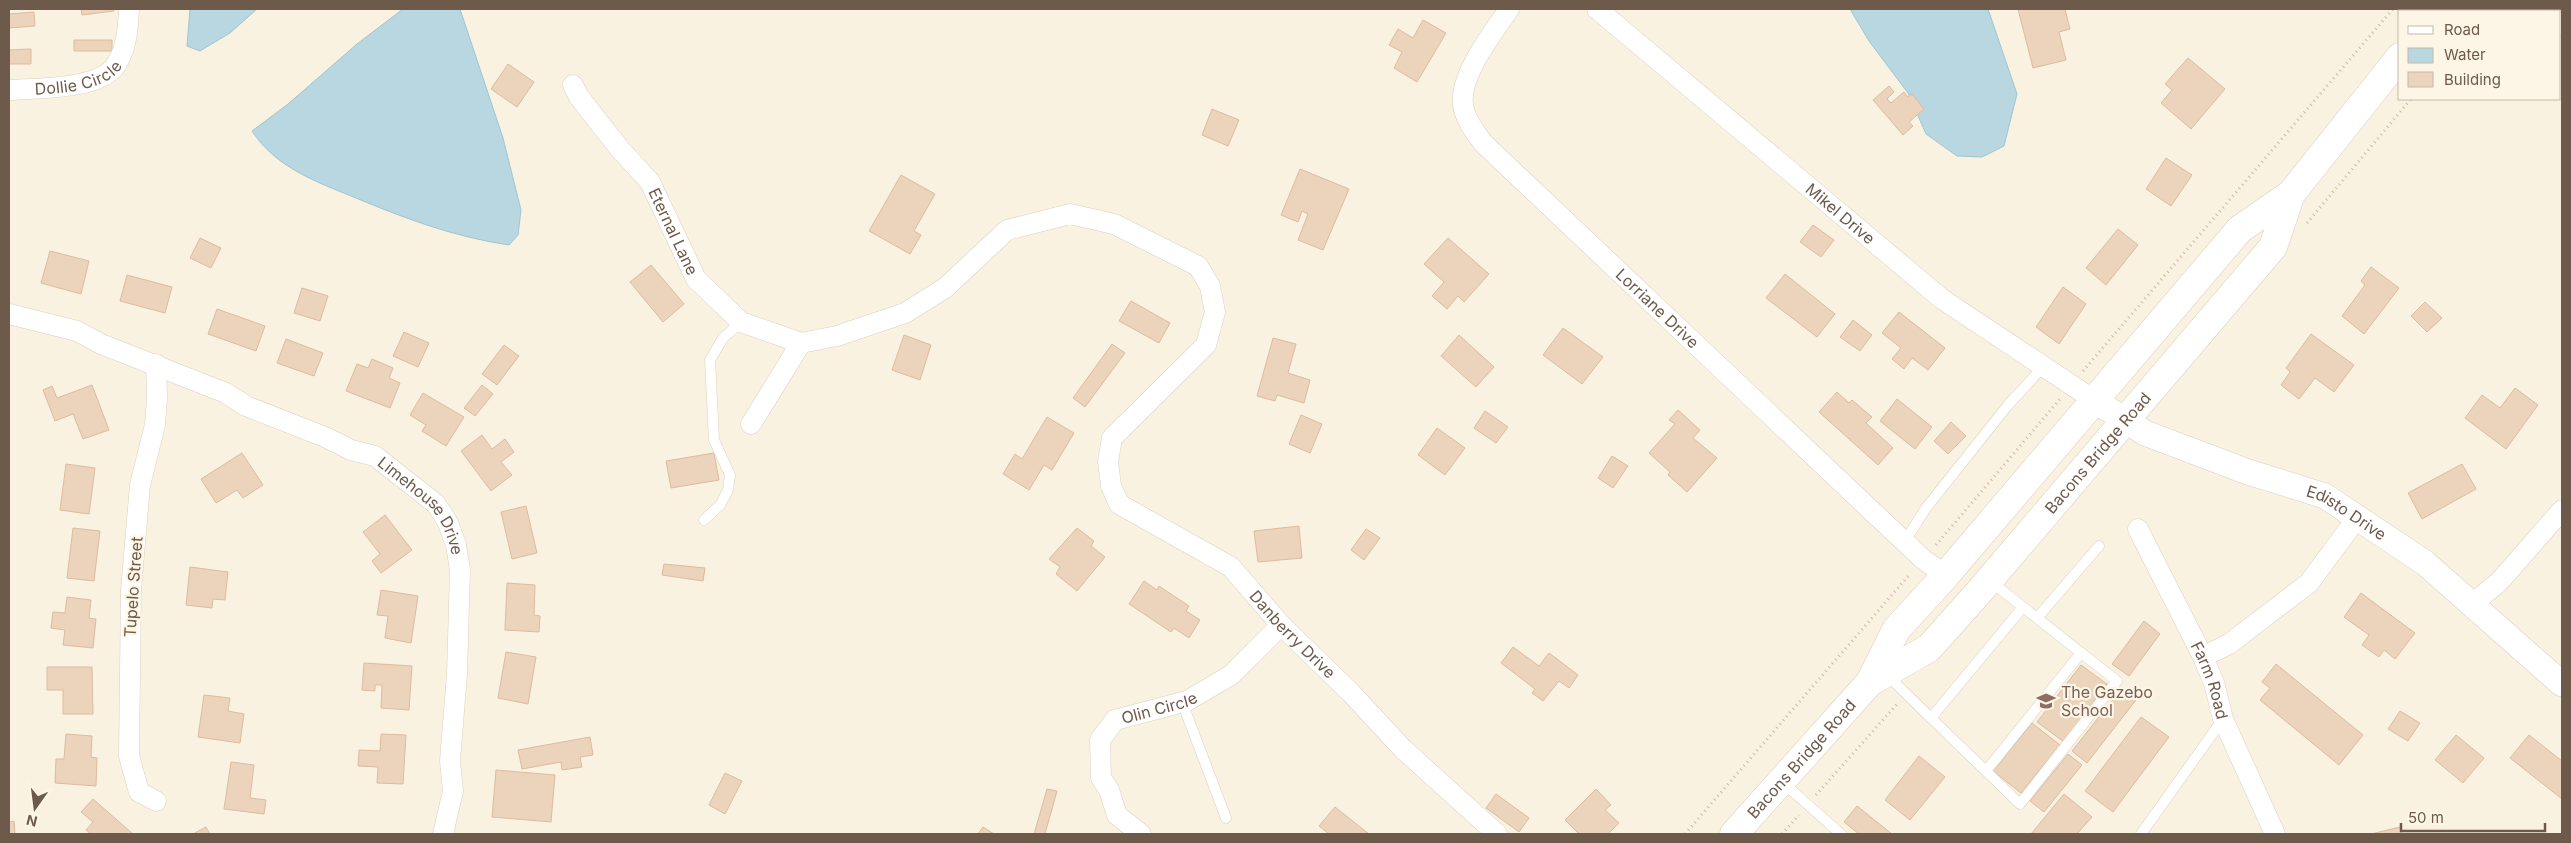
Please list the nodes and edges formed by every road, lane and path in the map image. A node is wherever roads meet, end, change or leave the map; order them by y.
1 (129, 9) edge
2 (1509, 9) edge
3 (1597, 9) edge
4 (2393, 9) edge
5 (2398, 60) edge
6 (573, 85) dead end
7 (9, 90) edge
8 (2291, 194) junction
9 (9, 314) edge
10 (741, 322) junction
11 (801, 343) junction
12 (2091, 361) dead end
13 (156, 364) junction
14 (2043, 367) junction
15 (2094, 400) junction
16 (2050, 412) dead end
17 (2126, 422) junction
18 (751, 424) dead end
19 (2562, 510) edge
20 (2357, 518) junction
21 (704, 520) dead end
22 (2138, 529) dead end
23 (1905, 541) junction
24 (1939, 542) dead end
25 (2099, 546) dead end
26 (1946, 575) junction
27 (1908, 576) dead end
28 (1989, 580) junction
29 (2472, 604) junction
30 (2024, 607) junction
31 (2037, 618) junction
32 (1281, 625) junction
33 (2080, 654) junction
34 (2203, 657) junction
35 (1878, 678) junction
36 (2562, 684) edge
37 (1182, 702) junction
38 (1931, 718) junction
39 (2223, 719) junction
40 (1986, 771) junction
41 (1780, 781) junction
42 (156, 801) dead end
43 (1226, 818) dead end
44 (442, 834) edge
45 (1141, 834) edge
46 (1497, 834) edge
47 (1686, 834) edge
48 (1734, 834) edge
49 (1841, 834) edge
50 (2141, 834) edge
51 (2275, 834) edge

1 - 7 street, Dollie Circle
2 - 23 street, Lorriane Drive
3 - 14 street, Mikel Drive
4 - 12 path
5 - 8 main road, Bacons Bridge Road
6 - 10 street, Eternal Lane
8 - 15 main road, Bacons Bridge Road
8 - 17 main road, Bacons Bridge Road
9 - 13 street, Limehouse Drive
10 - 11 street, Eternal Lane
10 - 21 lane
11 - 18 street
11 - 32 street, Danberry Drive
13 - 42 street, Tupelo Street
13 - 44 street, Limehouse Drive
14 - 15 street, Mikel Drive
14 - 23 lane
15 - 17 street, Edisto Drive
15 - 26 main road, Bacons Bridge Road
16 - 24 path
17 - 20 street, Edisto Drive
17 - 28 main road, Bacons Bridge Road
19 - 29 street
20 - 29 street, Edisto Drive
20 - 34 street
22 - 34 street, Farm Road
23 - 26 street, Lorriane Drive
25 - 31 lane
26 - 35 main road, Bacons Bridge Road
27 - 47 path
28 - 30 lane
28 - 35 main road, Bacons Bridge Road
29 - 36 street, Edisto Drive
30 - 31 lane
30 - 38 lane
31 - 33 lane
32 - 37 street, Olin Circle
32 - 46 street, Danberry Drive
33 - 40 lane
33 - 40 lane
34 - 39 street, Farm Road
35 - 38 lane
35 - 41 main road, Bacons Bridge Road
37 - 43 lane
37 - 45 street, Olin Circle
38 - 40 lane
39 - 50 lane
39 - 51 street, Farm Road
41 - 48 main road, Bacons Bridge Road
41 - 49 lane

